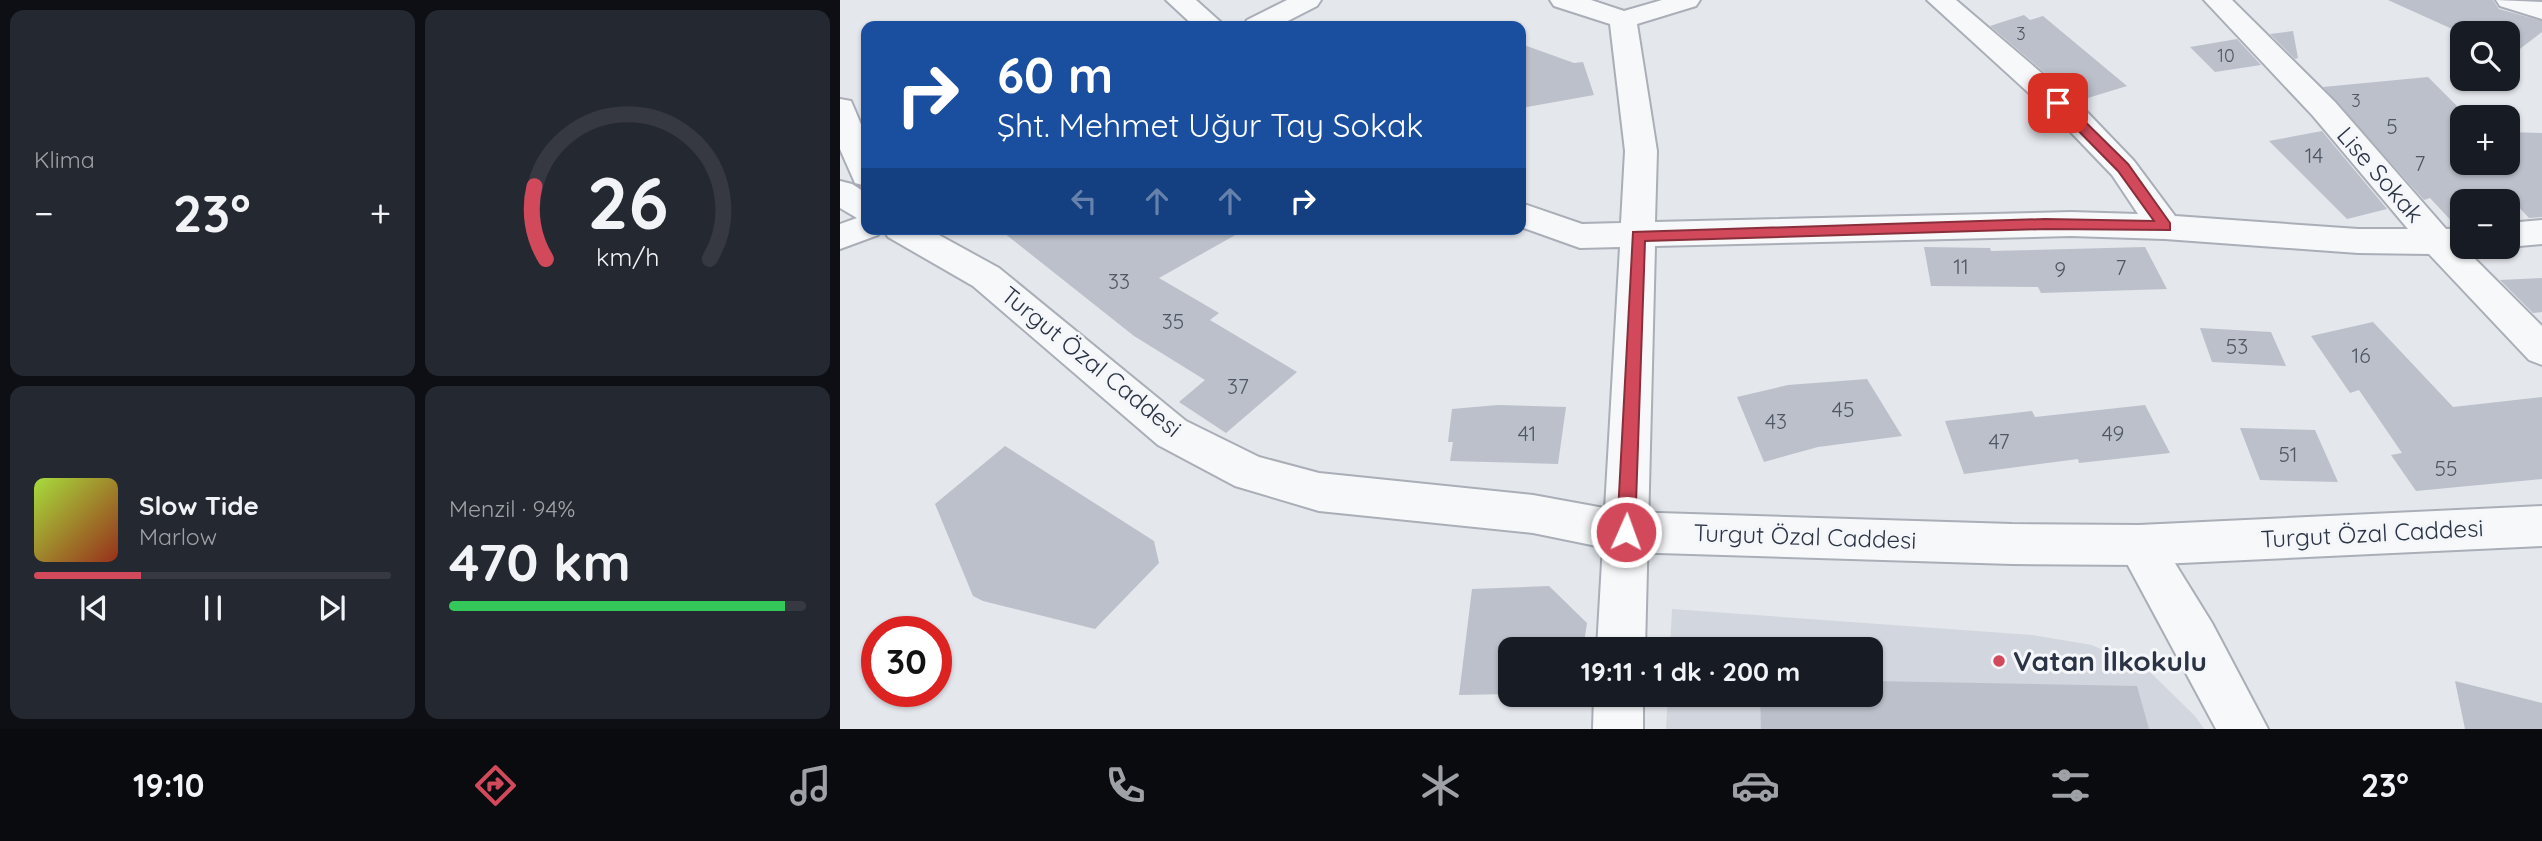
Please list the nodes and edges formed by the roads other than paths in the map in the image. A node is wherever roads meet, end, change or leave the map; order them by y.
1 (1179, 0) edge
2 (1308, 0) edge
3 (1563, 0) edge
4 (1687, 0) edge
5 (1940, 0) edge
6 (2217, 0) edge
7 (2509, 0) edge
8 (2542, 11) edge
9 (1623, 19) junction
10 (1204, 21) edge
11 (1267, 21) edge
12 (840, 108) edge
13 (861, 162) edge
14 (840, 192) edge
15 (861, 206) edge
16 (1526, 217) edge
17 (2165, 226) junction
18 (861, 229) edge
19 (2542, 232) edge
20 (2520, 234) edge
21 (911, 235) edge
22 (1638, 236) junction
23 (840, 237) edge
24 (2450, 241) edge
25 (2465, 259) edge
26 (2542, 350) edge
27 (2542, 526) edge
28 (1626, 532) junction
29 (2139, 545) junction
30 (1622, 637) edge
31 (1619, 707) edge
32 (1618, 729) edge
33 (2243, 729) edge

1 - 10 street
2 - 11 street
3 - 9 street
4 - 9 street
5 - 17 street
6 - 24 street, Lise Sokak
7 - 8 street
9 - 22 street
12 - 13 street
14 - 15 street
16 - 22 street
17 - 22 street
17 - 24 street
18 - 23 street
19 - 20 street
21 - 28 street, Turgut Özal Caddesi
22 - 28 street
25 - 26 street, Lise Sokak
27 - 29 street, Turgut Özal Caddesi
28 - 29 street, Turgut Özal Caddesi
28 - 30 street
29 - 33 street
31 - 32 street

